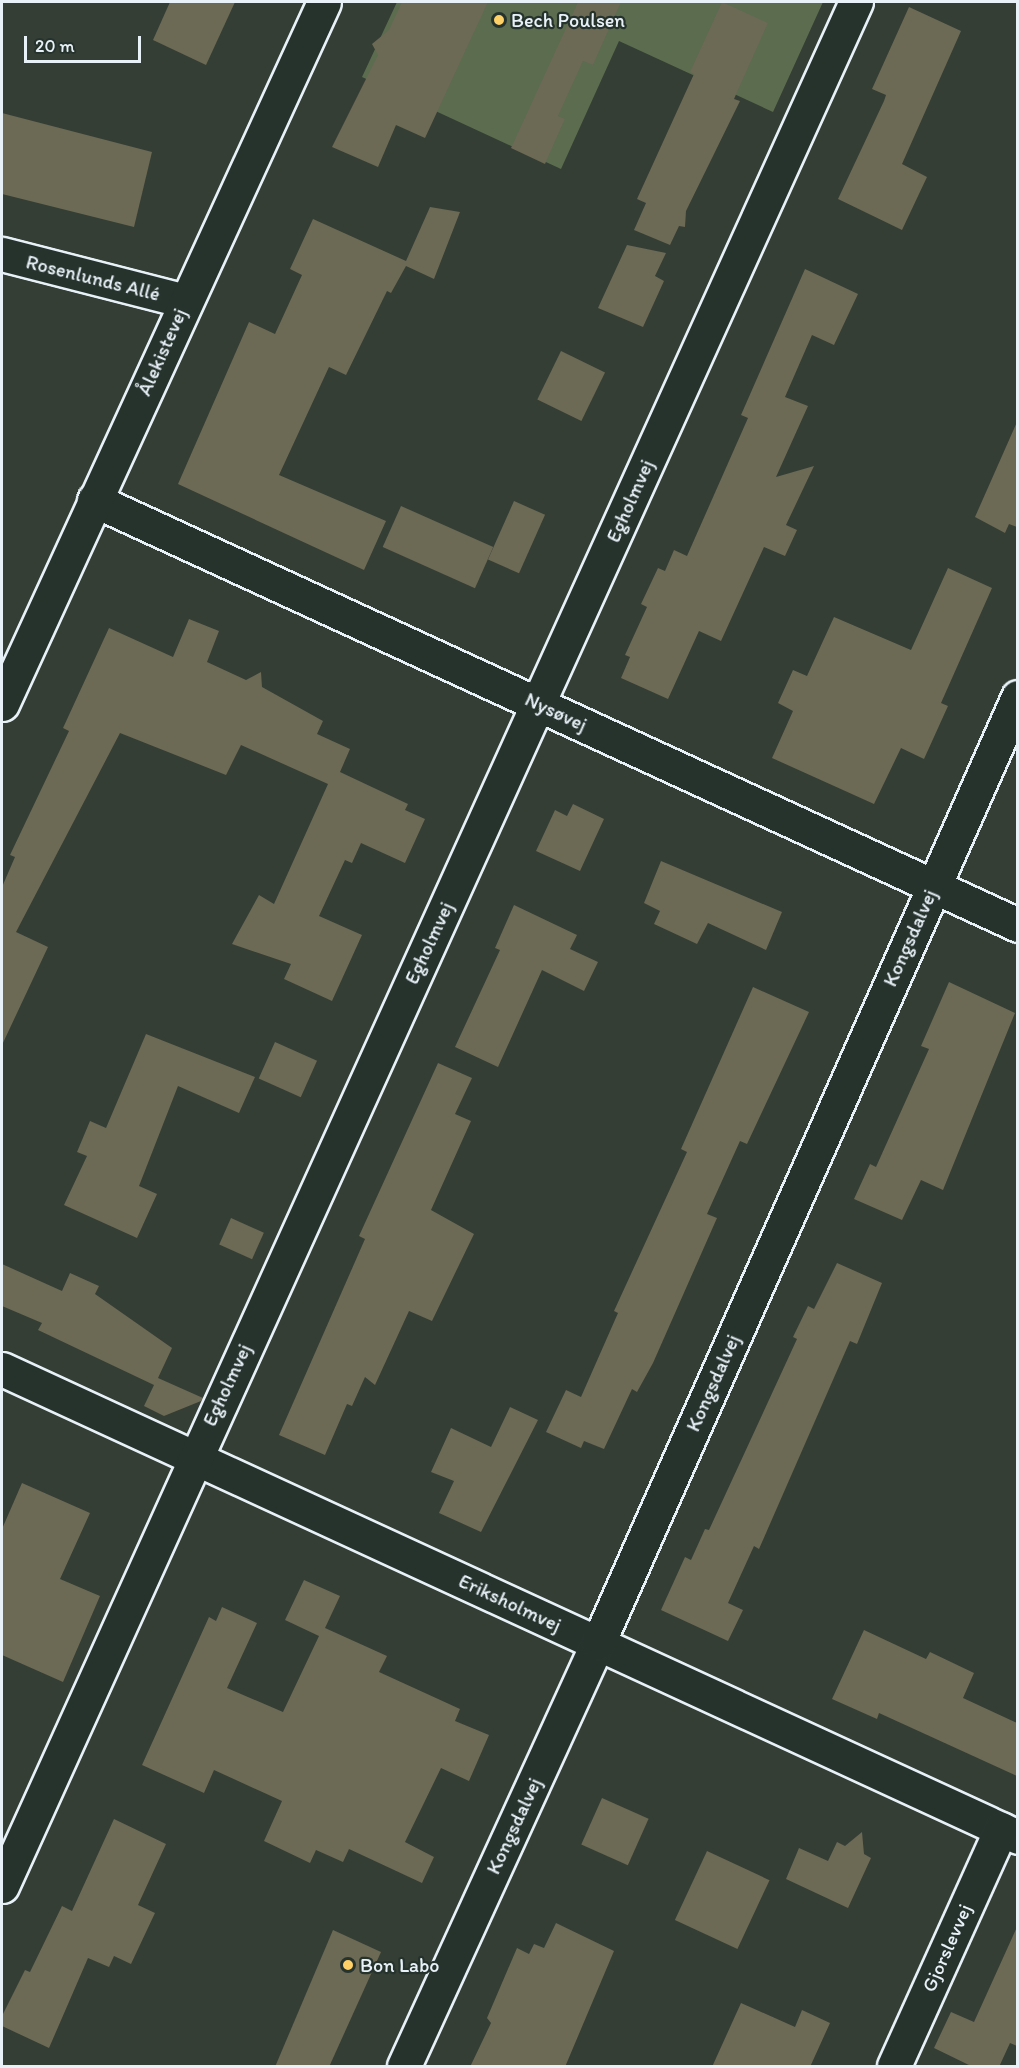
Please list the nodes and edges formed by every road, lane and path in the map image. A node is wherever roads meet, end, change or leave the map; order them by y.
1 (324, 2) edge
2 (856, 2) edge
3 (2, 254) edge
4 (185, 301) junction
5 (94, 500) junction
6 (1017, 697) edge
7 (2, 704) edge
8 (538, 704) junction
9 (933, 886) junction
10 (1017, 925) edge
11 (2, 1369) edge
12 (194, 1458) junction
13 (598, 1643) junction
14 (1009, 1833) edge
15 (2, 1886) edge
16 (404, 2067) edge
17 (894, 2067) edge

1 - 4 street, Ålekistevej
2 - 8 street, Egholmvej
3 - 4 street, Rosenlunds Allé
4 - 5 street, Ålekistevej
5 - 7 street, Ålekistevej
5 - 8 street, Nysøvej
6 - 9 street, Kongsdalvej
8 - 9 street, Nysøvej
8 - 12 street, Egholmvej
9 - 10 street, Nysøvej
9 - 13 street, Kongsdalvej
11 - 12 street, Eriksholmvej
12 - 13 street, Eriksholmvej
12 - 15 street, Egholmvej
13 - 14 street, Eriksholmvej
13 - 16 street, Kongsdalvej
14 - 17 street, Gjorslevvej

